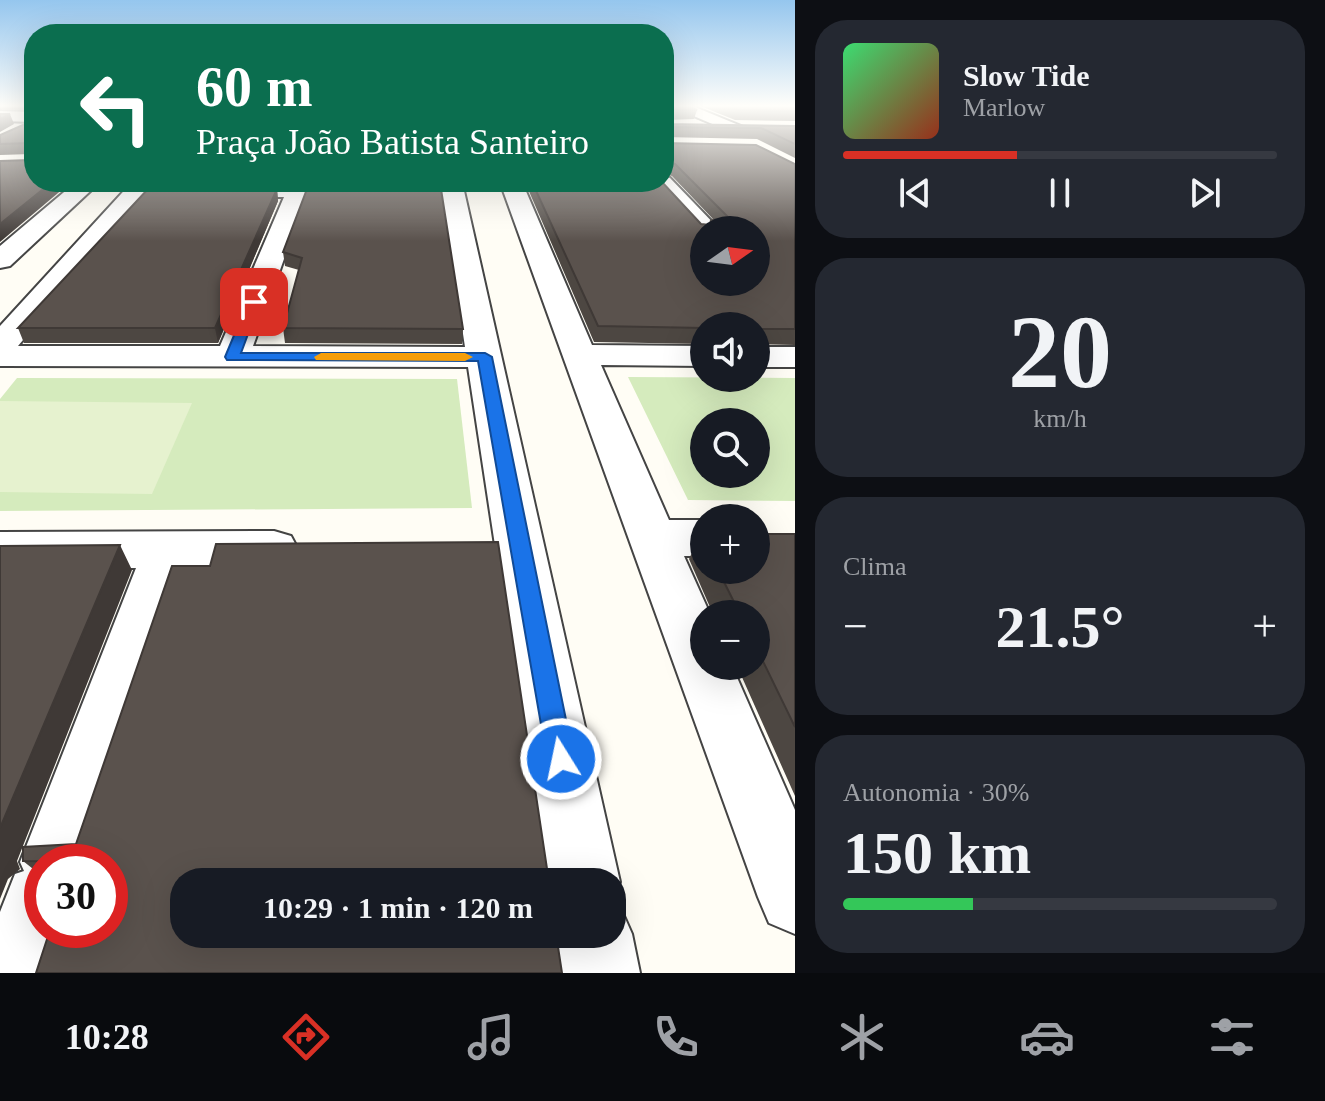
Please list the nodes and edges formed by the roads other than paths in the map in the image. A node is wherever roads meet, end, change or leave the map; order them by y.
1 (78, 192) edge
2 (134, 192) edge
3 (297, 192) edge
4 (443, 192) edge
5 (515, 192) edge
6 (672, 192) edge
7 (695, 216) edge
8 (0, 260) edge
9 (0, 346) edge
10 (580, 355) junction
11 (0, 356) edge
12 (690, 356) edge
13 (232, 357) junction
14 (485, 357) junction
15 (770, 357) edge
16 (795, 357) edge
17 (653, 538) junction
18 (690, 538) edge
19 (321, 548) edge
20 (0, 550) edge
21 (167, 550) junction
22 (62, 844) edge
23 (579, 868) edge
24 (795, 897) edge
25 (25, 948) edge
26 (596, 948) edge
27 (16, 973) edge
28 (600, 973) edge

1 - 8 street
2 - 9 street
3 - 13 street
4 - 14 street
5 - 10 street
6 - 7 street
10 - 12 street
10 - 17 street
11 - 13 street
13 - 14 street
14 - 23 street
15 - 16 street
17 - 18 street
17 - 24 street
19 - 21 street
20 - 21 street
21 - 22 street
25 - 27 street
26 - 28 street

